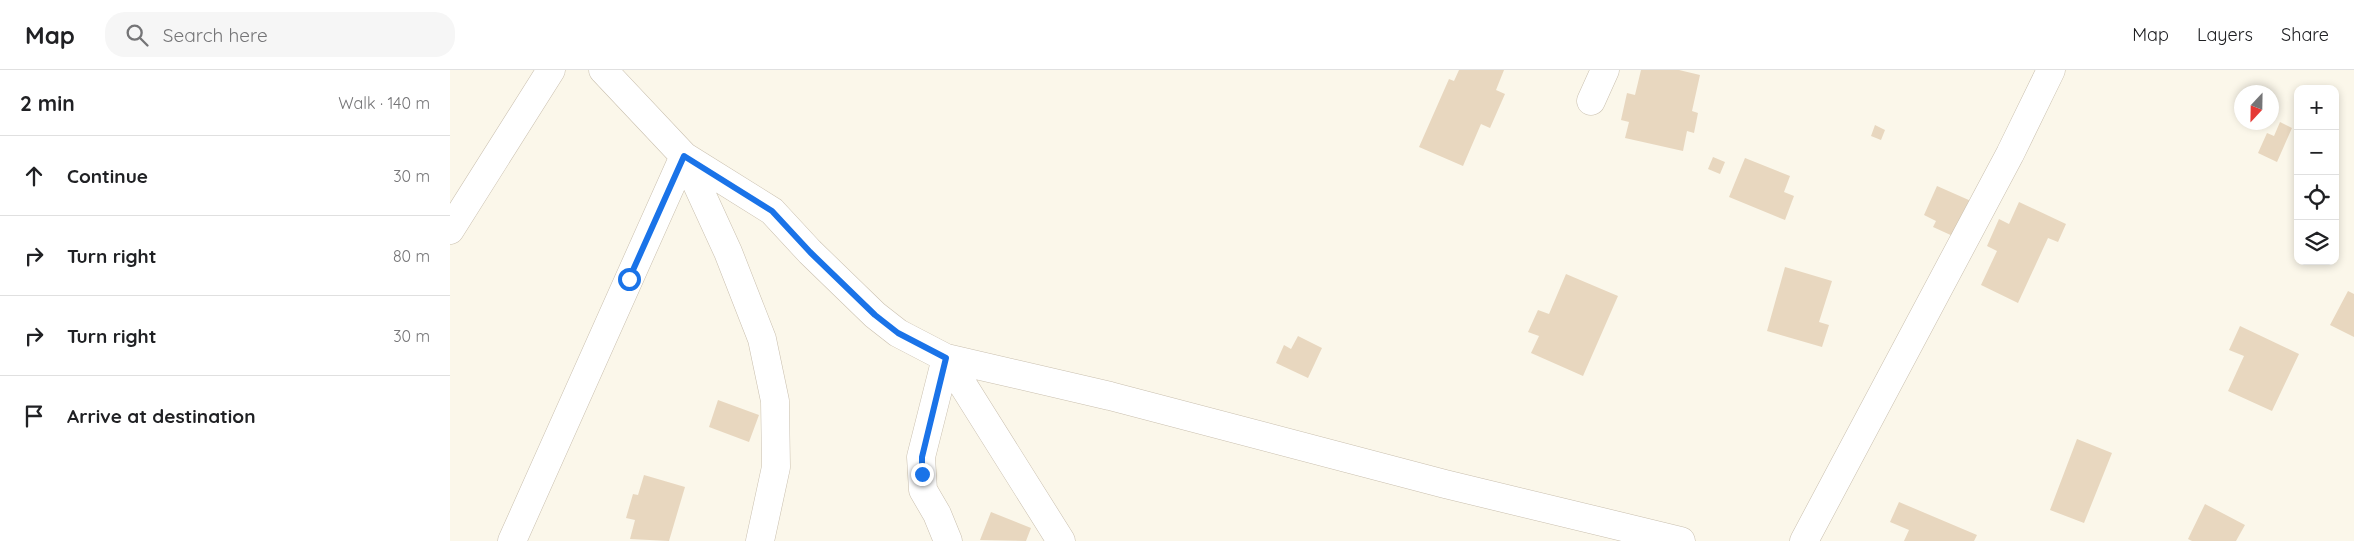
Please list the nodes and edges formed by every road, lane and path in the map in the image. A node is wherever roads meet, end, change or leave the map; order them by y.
1 (551, 70) edge
2 (603, 70) edge
3 (1605, 70) edge
4 (2051, 70) edge
5 (1591, 100) dead end
6 (684, 156) junction
7 (450, 230) edge
8 (946, 358) junction
9 (512, 541) edge
10 (760, 541) edge
11 (948, 541) edge
12 (1062, 541) edge
13 (1681, 541) edge
14 (1804, 541) edge

1 - 7 street
2 - 6 street
3 - 5 street
4 - 14 street
6 - 8 street
6 - 9 street
6 - 10 street
8 - 11 street
8 - 12 street
8 - 13 street

